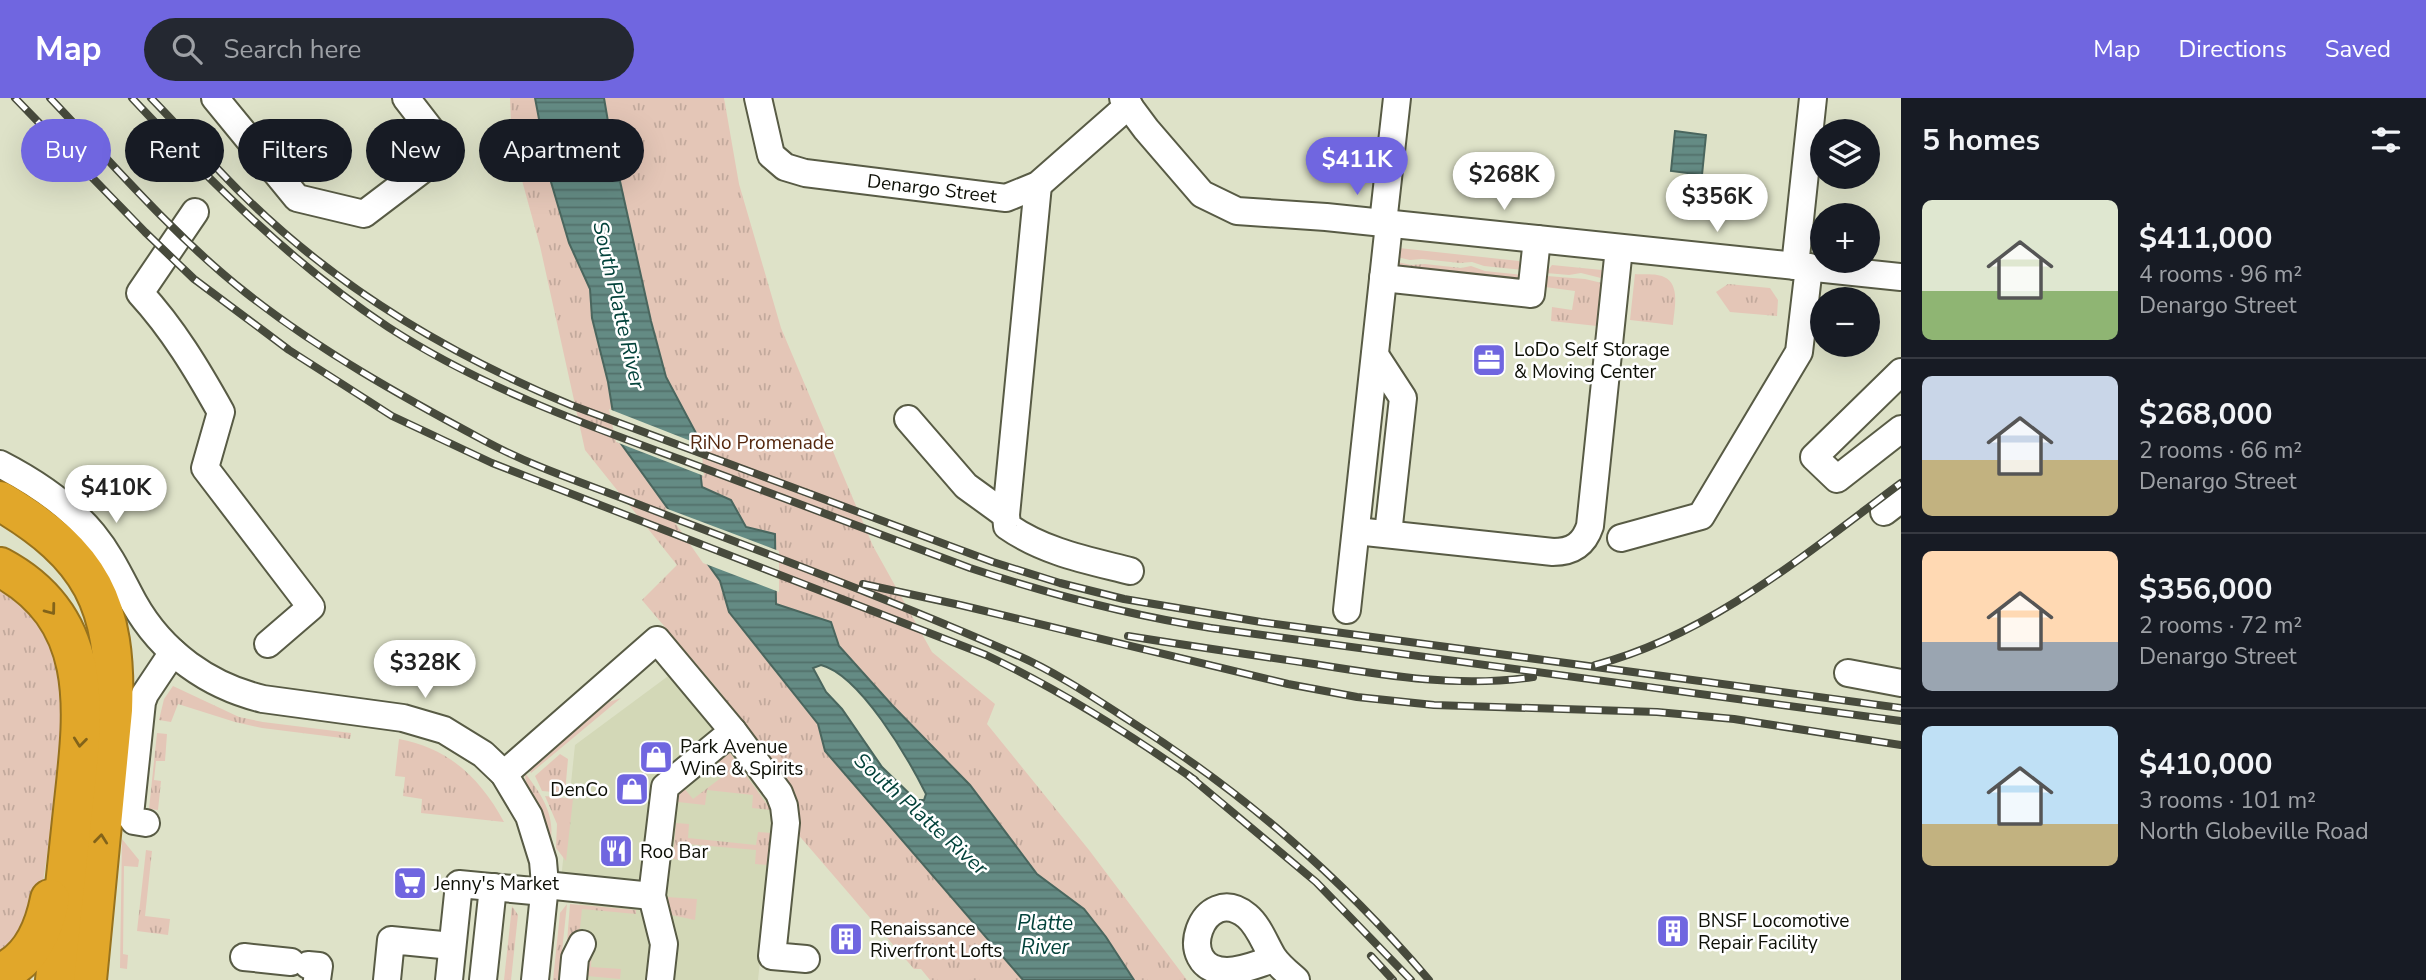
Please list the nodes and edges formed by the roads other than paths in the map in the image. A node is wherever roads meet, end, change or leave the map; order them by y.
1 (215, 98) edge
2 (406, 98) edge
3 (758, 98) edge
4 (1397, 98) edge
5 (1813, 98) edge
6 (1126, 102) edge
7 (1038, 185) junction
8 (195, 212) dead end
9 (1386, 223) junction
10 (1537, 239) junction
11 (1619, 248) junction
12 (1802, 267) junction
13 (1901, 277) edge
14 (1383, 278) junction
15 (1375, 355) junction
16 (1901, 372) edge
17 (908, 419) dead end
18 (1901, 429) edge
19 (0, 464) edge
20 (0, 501) edge
21 (1006, 515) junction
22 (0, 528) edge
23 (1356, 531) junction
24 (1388, 534) junction
25 (1621, 538) dead end
26 (0, 567) edge
27 (1130, 571) dead end
28 (1347, 610) dead end
29 (268, 643) dead end
30 (173, 652) junction
31 (1848, 673) dead end
32 (1901, 682) edge
33 (113, 710) junction
34 (733, 731) junction
35 (504, 774) junction
36 (76, 784) junction
37 (146, 823) dead end
38 (493, 887) junction
39 (545, 889) junction
40 (652, 896) junction
41 (95, 907) junction
42 (582, 944) dead end
43 (453, 946) junction
44 (244, 957) dead end
45 (806, 959) dead end
46 (1274, 959) dead end
47 (305, 969) edge
48 (0, 973) edge
49 (55, 980) edge
50 (87, 980) edge
51 (107, 980) edge
52 (387, 980) edge
53 (449, 980) edge
54 (483, 980) edge
55 (535, 980) edge
56 (573, 980) edge
57 (660, 980) edge
58 (1296, 980) edge

1 - 2 street
3 - 7 street, Denargo Street
4 - 9 street
5 - 12 street
6 - 7 street, Denargo Street
6 - 9 street, Denargo Street
7 - 21 street
8 - 29 street
9 - 10 street, Denargo Street
9 - 14 street
10 - 11 street, Denargo Street
10 - 14 street
11 - 12 street, Denargo Street
11 - 24 street
12 - 13 street, Denargo Street
12 - 25 street
14 - 15 street
15 - 23 street
15 - 24 street
16 - 18 street
17 - 21 street
19 - 30 street
20 - 33 highway
21 - 27 street
22 - 33 highway
23 - 24 street
23 - 28 street
26 -> 36 highway
30 - 35 street
30 - 37 street
31 - 32 street
41 -> 33 highway
34 - 35 street
34 - 40 street
34 - 45 street
35 - 39 street
36 - 48 highway
36 - 49 highway
38 - 39 street
38 - 43 street
38 - 54 street
39 - 40 street
39 - 55 street
40 - 57 street
41 - 50 highway
41 - 51 highway
42 - 56 street
43 - 52 street
43 - 53 street
44 - 47 street
46 - 58 street

